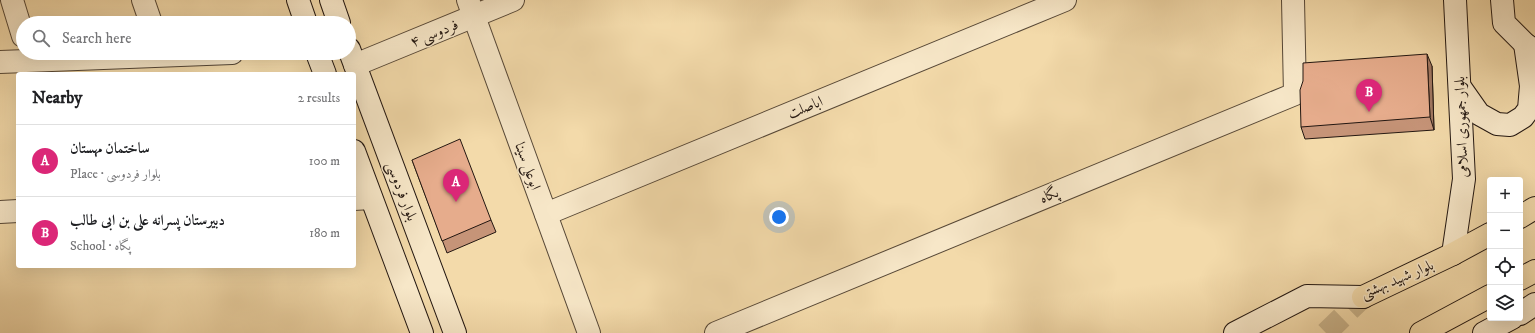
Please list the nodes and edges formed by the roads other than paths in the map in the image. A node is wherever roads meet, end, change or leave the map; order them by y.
1 (12, 0) edge
2 (143, 0) edge
3 (298, 0) edge
4 (331, 0) edge
5 (513, 0) edge
6 (1065, 0) edge
7 (1293, 0) edge
8 (1455, 0) edge
9 (1502, 0) edge
10 (471, 8) edge
11 (17, 16) edge
12 (148, 16) edge
13 (304, 16) edge
14 (337, 16) edge
15 (1530, 48) edge
16 (356, 55) edge
17 (16, 59) edge
18 (320, 60) edge
19 (353, 60) edge
20 (0, 62) edge
21 (324, 72) edge
22 (1460, 87) junction
23 (356, 161) edge
24 (363, 198) edge
25 (1535, 208) edge
26 (16, 211) edge
27 (0, 212) edge
28 (546, 214) junction
29 (1523, 215) edge
30 (1487, 236) edge
31 (1453, 254) junction
32 (1535, 271) edge
33 (1523, 277) edge
34 (1363, 297) joint
35 (1487, 298) edge
36 (1511, 321) edge
37 (422, 333) edge
38 (455, 333) edge
39 (589, 333) edge
40 (716, 333) edge
41 (1235, 333) edge
42 (1422, 333) edge
43 (1484, 333) edge

1 - 11 street
2 - 12 street
3 - 13 street
4 - 14 street
5 - 10 street, فردوسی ۴
6 - 28 street, اباصلت
7 - 40 street, پگاه
8 - 22 street, بلوار جمهوری اسلامی
9 - 15 street
10 - 16 street, فردوسی ۴
10 - 28 street, ابوعلی سینا
15 - 22 street
17 - 20 street
18 - 21 street
19 - 38 street, بلوار فردوسی
22 - 31 street, بلوار جمهوری اسلامی
23 - 24 street, بلوار فردوسی
24 - 37 street, بلوار فردوسی
25 - 29 main road
26 - 27 street
28 - 39 street, ابوعلی سینا
30 - 31 main road, بلوار شهید بهشتی
31 - 34 main road, بلوار شهید بهشتی
32 - 33 main road
34 - 41 street, بلوار شهید بهشتی
35 - 42 main road
36 - 43 street

